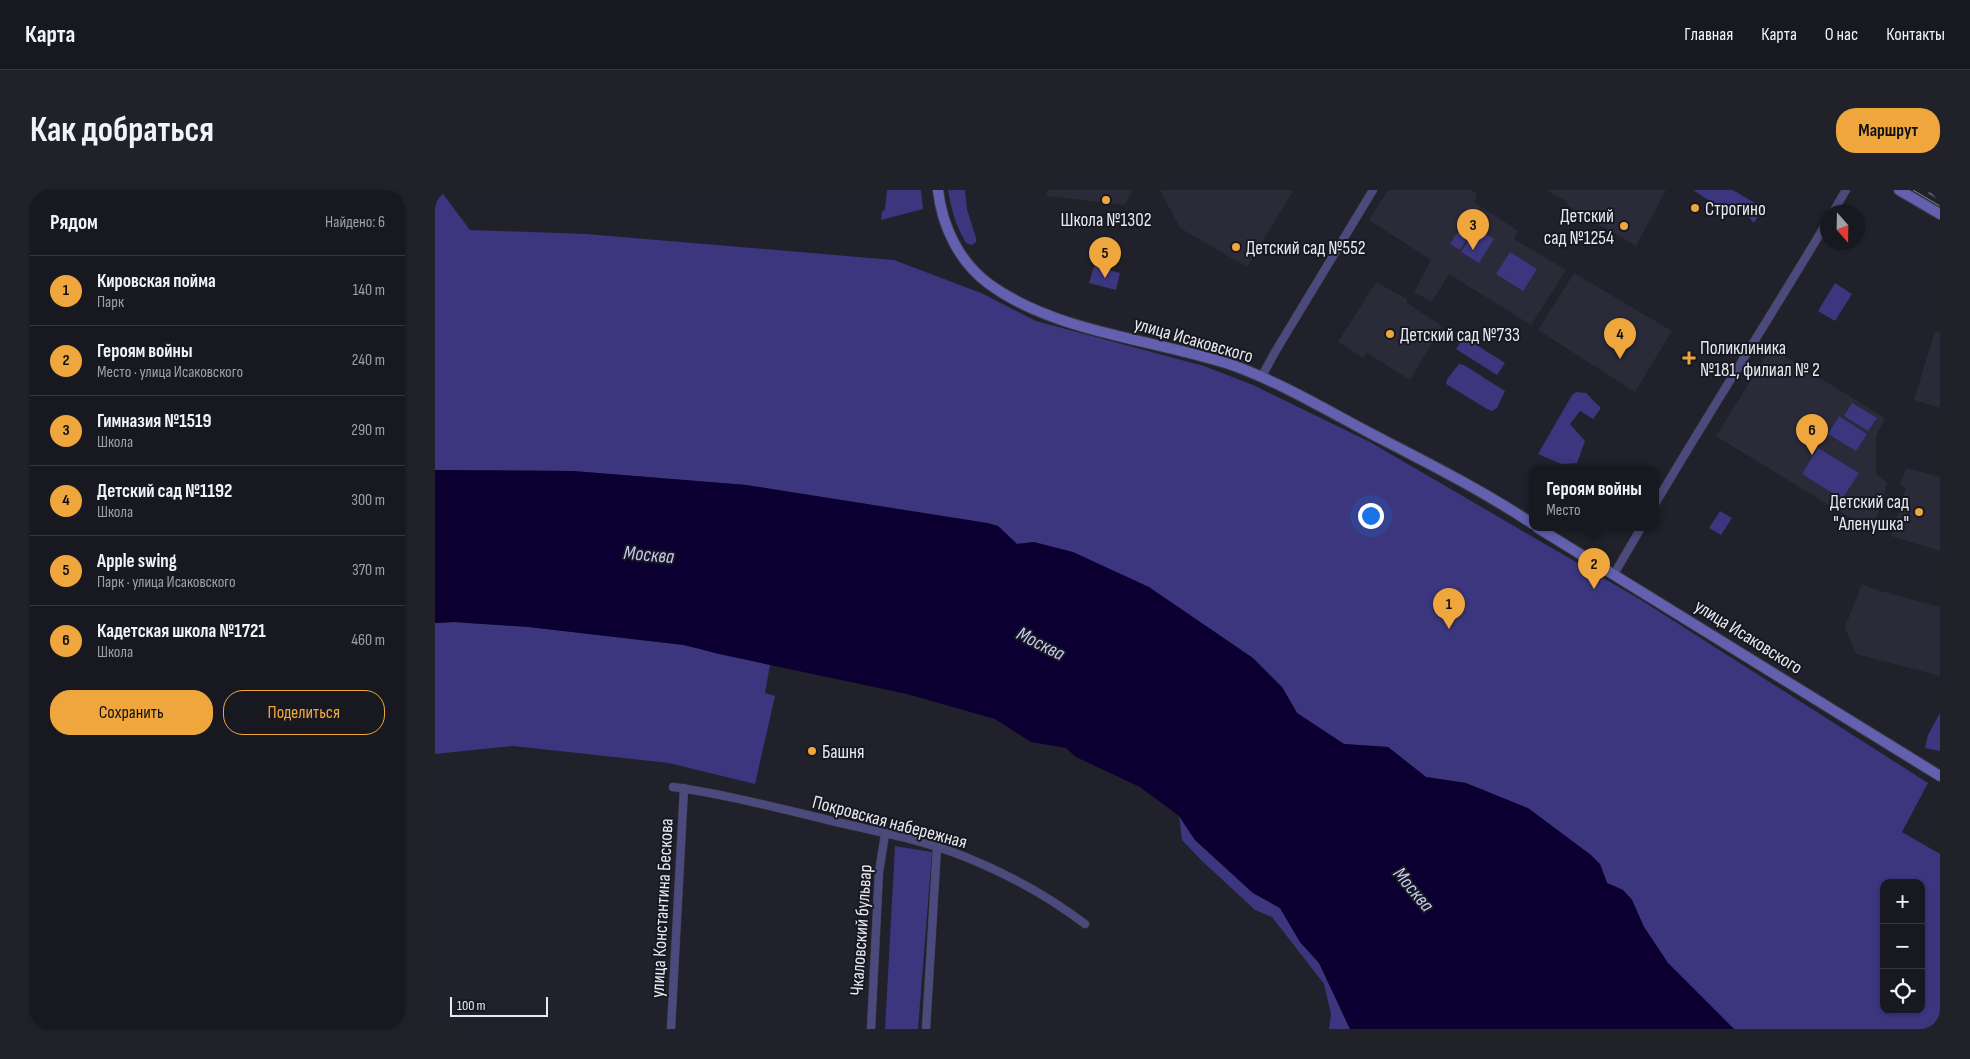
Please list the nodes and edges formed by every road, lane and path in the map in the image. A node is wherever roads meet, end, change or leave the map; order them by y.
1 (938, 190) edge
2 (1373, 190) edge
3 (1846, 190) edge
4 (1899, 190) edge
5 (1933, 190) edge
6 (1940, 194) edge
7 (1837, 205) edge
8 (1940, 214) edge
9 (1820, 234) edge
10 (1261, 378) junction
11 (1659, 497) edge
12 (1529, 522) edge
13 (1543, 531) edge
14 (1639, 531) edge
15 (1614, 574) junction
16 (1940, 776) edge
17 (673, 787) dead end
18 (684, 788) junction
19 (885, 834) junction
20 (937, 847) junction
21 (1085, 924) dead end
22 (671, 1029) edge
23 (871, 1029) edge
24 (926, 1029) edge

1 - 10 street, улица Исаковского
2 - 10 street
3 - 7 street
4 - 8 street
5 - 6 street
9 - 11 street
10 - 12 street, улица Исаковского
13 - 15 street, улица Исаковского
14 - 15 street
15 - 16 street, улица Исаковского
17 - 18 street, Покровская набережная
18 - 19 street, Покровская набережная
18 - 22 street, улица Константина Бескова
19 - 20 street, Покровская набережная
19 - 23 street, Чкаловский бульвар
20 - 21 street, Покровская набережная
20 - 24 street

